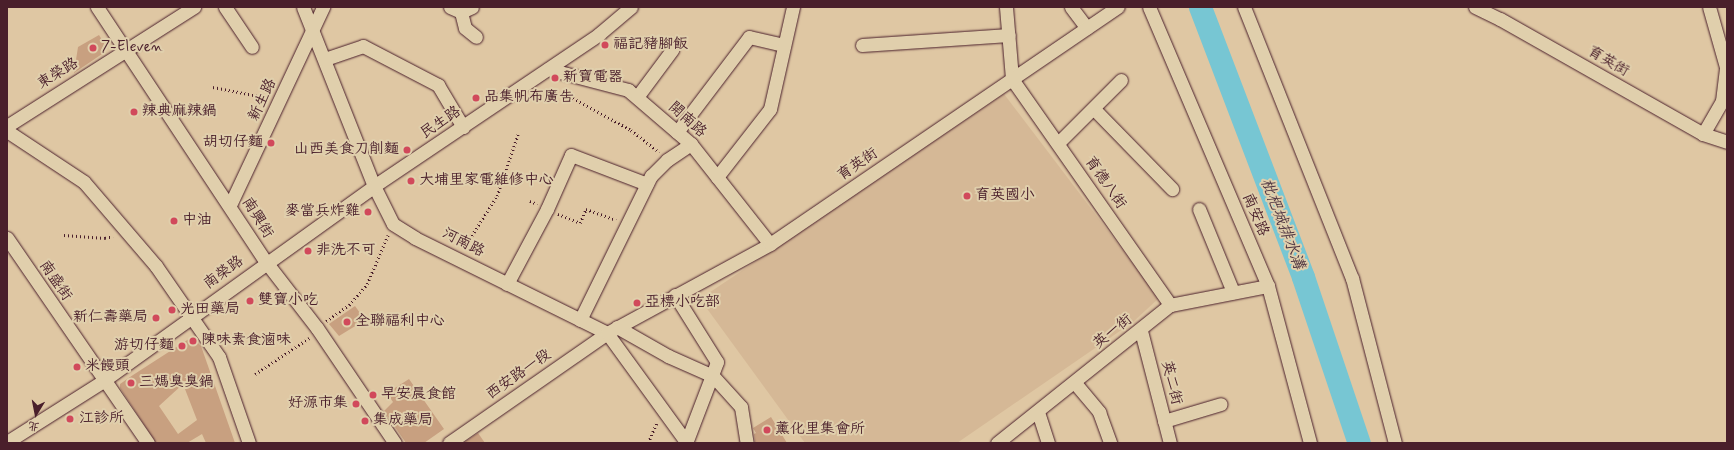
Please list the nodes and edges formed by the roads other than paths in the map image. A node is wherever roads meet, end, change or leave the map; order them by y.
1 (97, 7) edge
2 (194, 7) edge
3 (225, 7) edge
4 (303, 7) edge
5 (323, 7) edge
6 (631, 7) edge
7 (793, 7) edge
8 (1006, 7) edge
9 (1071, 7) edge
10 (1118, 7) edge
11 (1149, 7) edge
12 (1244, 7) edge
13 (1475, 7) edge
14 (1709, 7) edge
15 (461, 9) edge
16 (1087, 28) junction
17 (313, 30) junction
18 (1009, 35) junction
19 (476, 37) dead end
20 (784, 45) junction
21 (862, 45) dead end
22 (252, 47) dead end
23 (126, 50) junction
24 (672, 50) dead end
25 (325, 59) junction
26 (548, 69) junction
27 (1012, 79) junction
28 (1121, 80) dead end
29 (637, 97) junction
30 (1094, 109) junction
31 (7, 126) edge
32 (463, 127) junction
33 (7, 131) edge
34 (677, 132) junction
35 (1703, 134) junction
36 (1727, 142) edge
37 (692, 144) junction
38 (1058, 144) junction
39 (717, 177) junction
40 (647, 184) junction
41 (374, 186) junction
42 (1172, 189) dead end
43 (230, 205) junction
44 (1199, 209) dead end
45 (7, 238) edge
46 (770, 244) junction
47 (266, 262) junction
48 (507, 284) junction
49 (1268, 286) junction
50 (1233, 292) junction
51 (675, 295) junction
52 (1170, 305) junction
53 (192, 316) junction
54 (580, 320) junction
55 (612, 330) junction
56 (1141, 331) junction
57 (713, 376) junction
58 (103, 381) junction
59 (1075, 383) junction
60 (1221, 404) dead end
61 (1038, 412) junction
62 (1164, 421) junction
63 (7, 442) edge
64 (148, 443) edge
65 (249, 443) edge
66 (395, 443) edge
67 (449, 443) edge
68 (687, 443) edge
69 (747, 443) edge
70 (997, 443) edge
71 (1048, 443) edge
72 (1110, 443) edge
73 (1170, 443) edge
74 (1310, 443) edge
75 (1395, 443) edge

1 - 23 street, 南興街
2 - 23 street, 東榮路
3 - 22 street
4 - 17 street, 河南路
5 - 17 street, 新生路
6 - 26 street, 民生路
7 - 20 street
8 - 18 street
9 - 16 street
10 - 16 street, 育英街
11 - 49 street, 南安路
12 - 75 street
13 - 35 street, 育英街
14 - 35 street
15 - 19 street
16 - 27 street, 育英街
17 - 25 street, 河南路
17 - 43 street, 新生路
18 - 21 street
18 - 27 street
20 - 34 street
20 - 39 street
23 - 31 street, 東榮路
23 - 43 street, 南興街
24 - 29 street
25 - 32 street
25 - 41 street, 河南路
26 - 29 street, 開南路
26 - 32 street, 民生路
27 - 38 street, 育德八街
27 - 46 street, 育英街
28 - 30 street
29 - 34 street, 開南路
30 - 38 street
30 - 42 street
32 - 41 street, 民生路
33 - 53 street
34 - 37 street, 開南路
35 - 36 street, 育英街
37 - 39 street, 開南路
37 - 40 street
38 - 52 street, 育德八街
39 - 46 street, 開南路
40 - 48 street
40 - 54 street
41 - 47 street, 民生路
41 - 48 street, 河南路
43 - 47 street, 南興街
44 - 50 street
45 - 58 street, 南盛街
46 - 51 street, 育英街
47 - 53 street, 南榮路
47 - 66 street, 南興街
48 - 54 street, 河南路
49 - 50 street
49 - 74 street, 南安路
50 - 52 street
51 - 55 street, 育英街
51 - 57 street
52 - 56 street, 英一街
53 - 58 street, 南榮路
53 - 65 street
54 - 55 street, 河南路
55 - 57 street
55 - 67 street, 西安路一段
55 - 68 street, 河南路
56 - 59 street, 英一街
56 - 62 street, 英二街
57 - 68 street
57 - 69 street
58 - 63 street, 南榮路
58 - 64 street, 南盛街
59 - 61 street, 英一街
59 - 72 street
60 - 62 street
61 - 70 street, 英一街
61 - 71 street
62 - 73 street, 英二街

